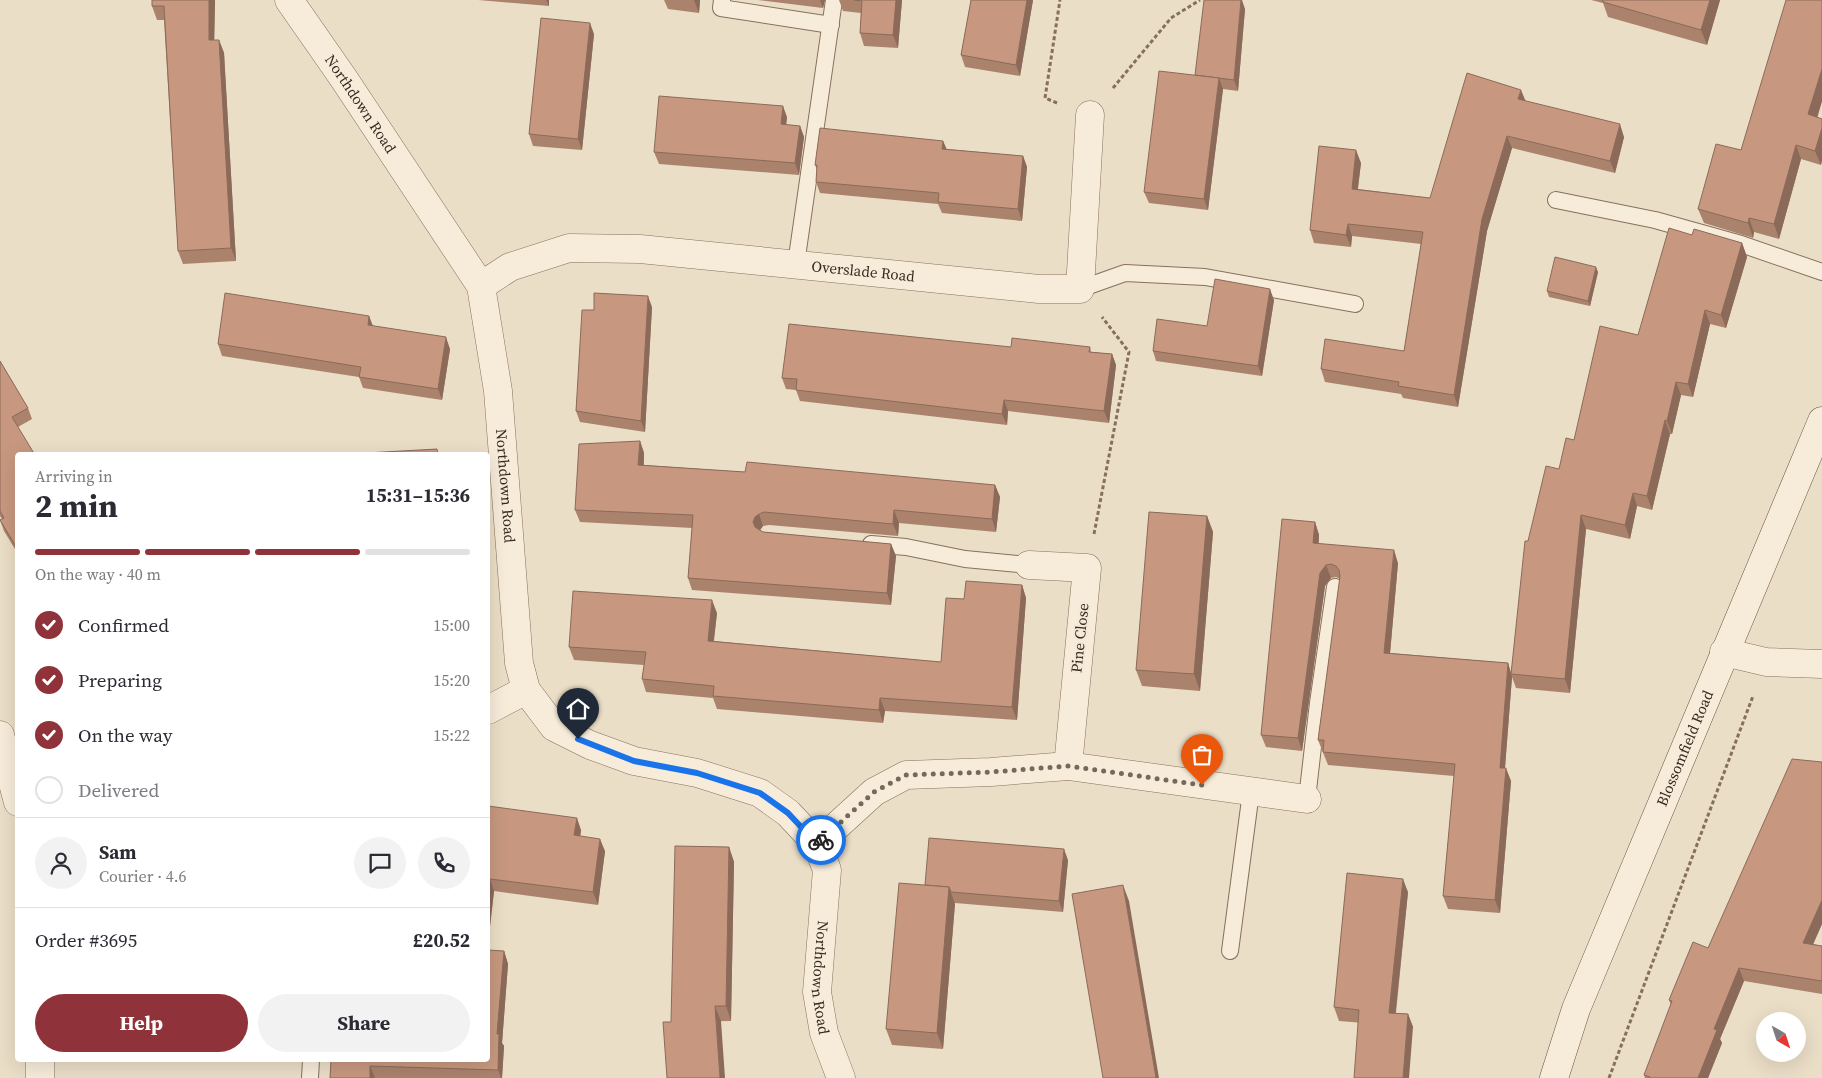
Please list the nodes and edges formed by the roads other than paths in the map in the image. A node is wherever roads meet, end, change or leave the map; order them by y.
1 (289, 0) edge
2 (722, 0) edge
3 (834, 0) edge
4 (831, 25) junction
5 (1090, 115) road end
6 (1556, 200) dead end
7 (796, 264) junction
8 (1822, 272) edge
9 (481, 286) junction
10 (1080, 289) junction
11 (1355, 304) dead end
12 (1822, 421) edge
13 (857, 543) edge
14 (1029, 565) joint
15 (1335, 587) edge
16 (1724, 652) junction
17 (1822, 664) edge
18 (526, 690) junction
19 (490, 709) edge
20 (0, 734) edge
21 (1068, 766) junction
22 (13, 792) edge
23 (1251, 792) junction
24 (1307, 799) joint
25 (817, 844) junction
26 (1230, 951) dead end
27 (40, 1062) edge
28 (311, 1062) edge
29 (40, 1078) edge
30 (310, 1078) edge
31 (841, 1078) edge
32 (1554, 1078) edge

1 - 9 street, Northdown Road
2 - 4 lane
3 - 4 lane
4 - 7 lane
5 - 10 street
6 - 8 lane
7 - 9 street, Overslade Road
7 - 10 street, Overslade Road
9 - 18 street, Northdown Road
10 - 11 lane
12 - 16 street, Blossomfield Road
13 - 14 lane
14 - 21 street, Pine Close
15 - 24 lane
16 - 17 street
16 - 32 street, Blossomfield Road
18 - 19 street
18 - 25 street, Northdown Road
20 - 22 street
21 - 23 street
21 - 25 street
23 - 24 street
23 - 26 lane
25 - 31 street, Northdown Road
27 - 29 street
28 - 30 lane

